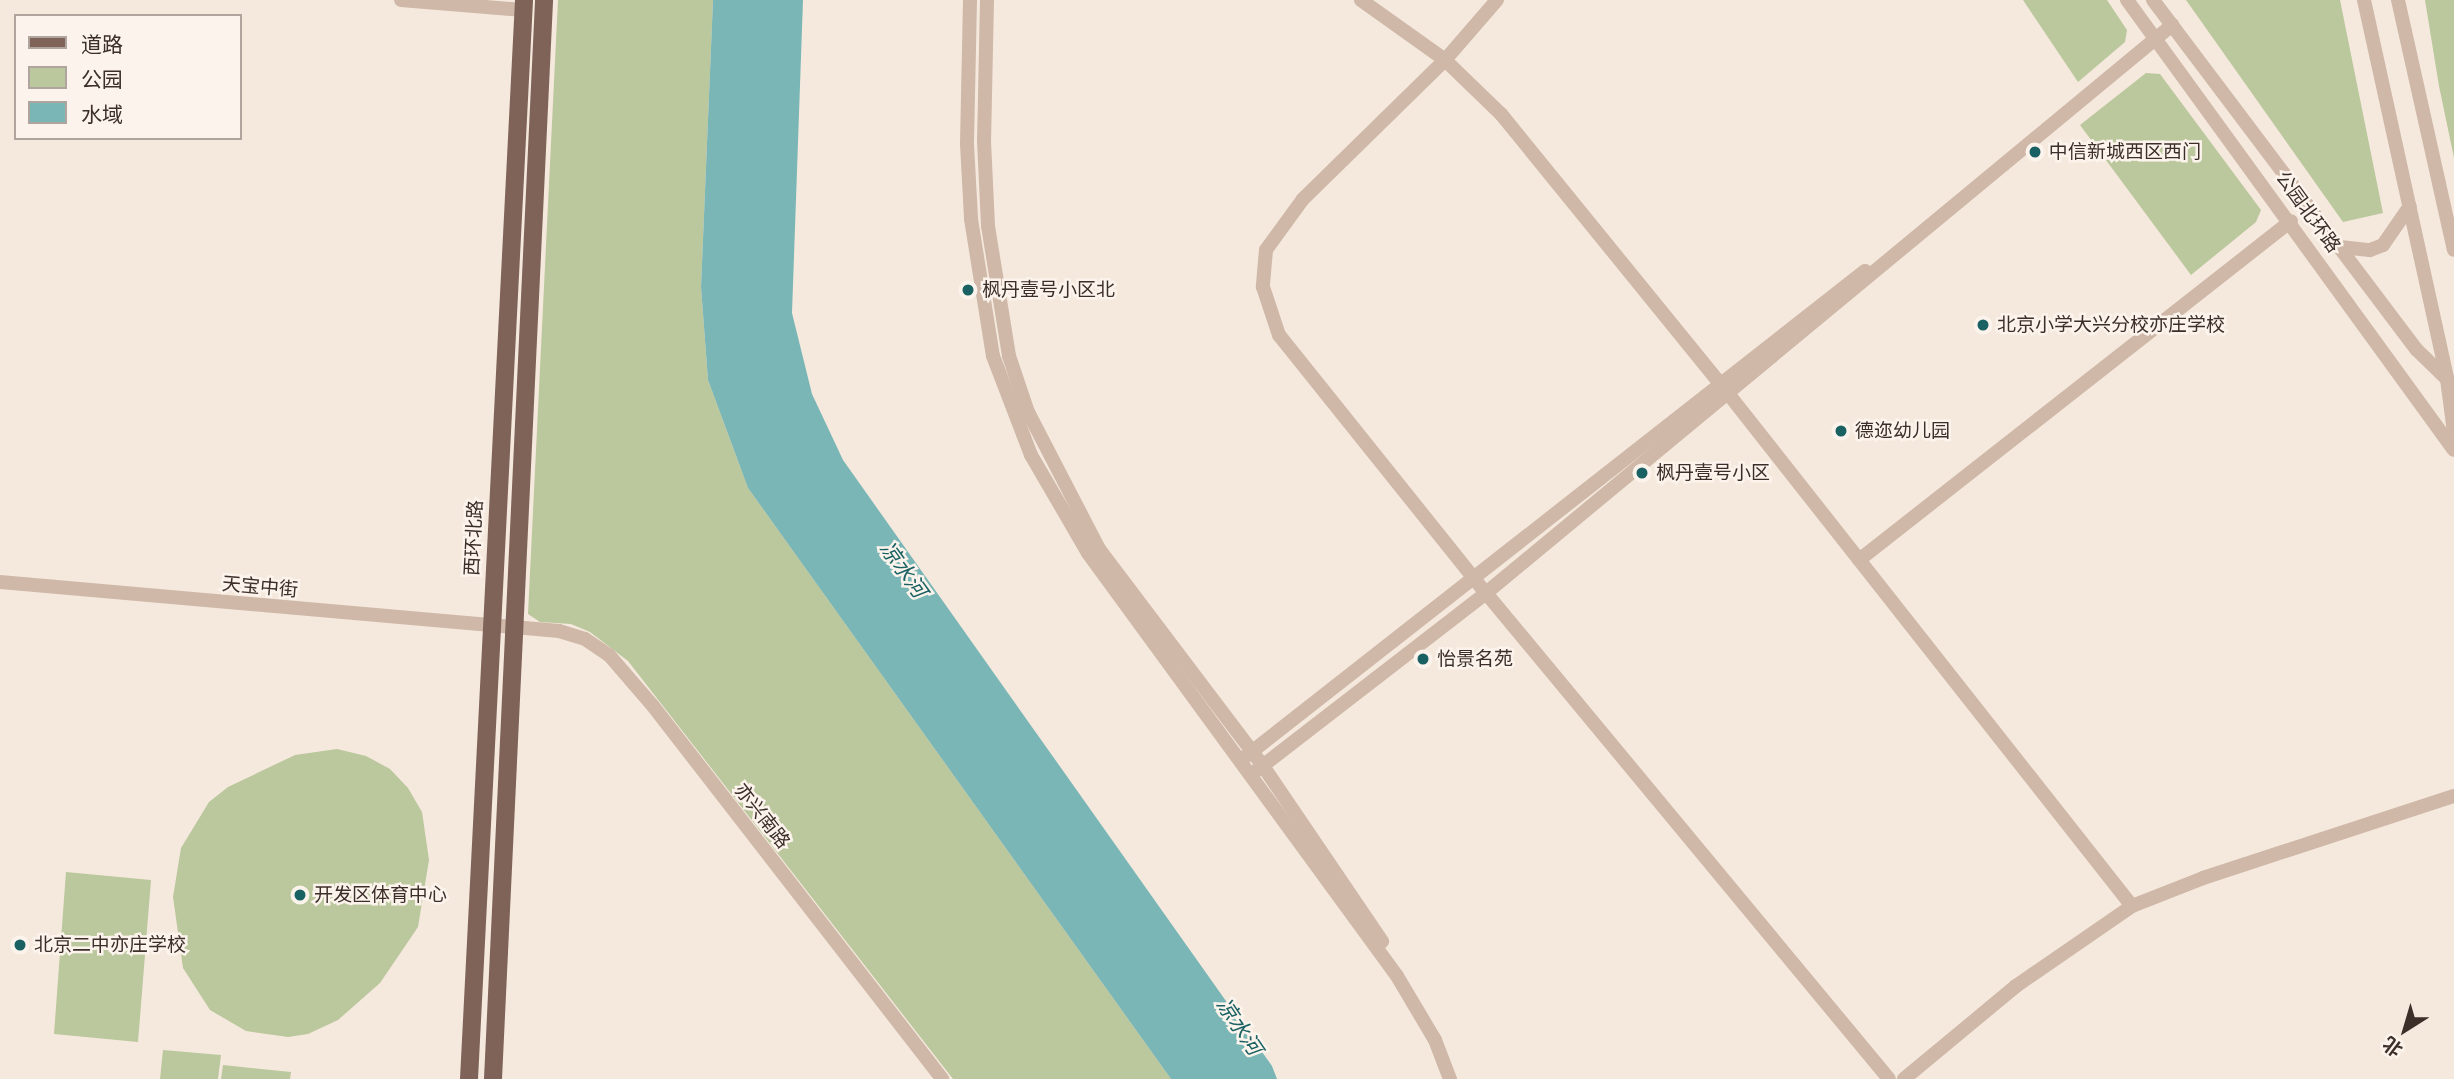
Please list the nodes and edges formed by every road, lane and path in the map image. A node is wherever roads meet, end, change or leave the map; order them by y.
1 (401, 0) edge
2 (544, 0) edge
3 (970, 0) edge
4 (987, 0) edge
5 (1361, 0) edge
6 (1497, 0) edge
7 (2127, 0) edge
8 (2154, 0) edge
9 (2364, 0) edge
10 (2398, 0) edge
11 (524, 5) edge
12 (2172, 25) junction
13 (2155, 38) junction
14 (1445, 60) junction
15 (2410, 206) junction
16 (2291, 221) junction
17 (2340, 247) junction
18 (2454, 250) edge
19 (2451, 382) edge
20 (1724, 388) junction
21 (2454, 432) edge
22 (2454, 450) edge
23 (1860, 560) junction
24 (1476, 578) junction
25 (0, 582) edge
26 (1486, 593) junction
27 (490, 627) junction
28 (517, 630) junction
29 (1245, 757) junction
30 (1257, 770) junction
31 (2454, 796) edge
32 (2132, 906) junction
33 (469, 1079) edge
34 (493, 1079) edge
35 (942, 1079) edge
36 (1450, 1079) edge
37 (1461, 1079) edge
38 (1889, 1079) edge
39 (1904, 1079) edge

1 - 11 street
2 - 28 main road
3 - 29 street
4 - 29 street
5 - 14 street
6 - 14 street
7 - 13 street, 公园北环路
8 - 12 street, 公园北环路
9 - 15 street
10 - 18 street
11 - 27 main road, 西环北路
12 - 13 street
12 - 17 street, 公园北环路
13 - 16 street, 公园北环路
13 - 20 street
14 - 20 street
14 - 24 street
15 - 17 street
15 - 19 street
16 - 22 street, 公园北环路
16 - 23 street
17 - 19 street, 公园北环路
19 - 21 street
20 - 23 street
20 - 24 street
20 - 26 street
23 - 32 street
24 - 26 street
24 - 29 street
25 - 27 street, 天宝中街
26 - 30 street
26 - 38 street
27 - 28 street, 天宝中街
27 - 33 main road, 西环北路
28 - 34 main road
28 - 35 street, 亦兴南路
29 - 30 street
30 - 36 street
30 - 37 street
31 - 32 street
32 - 39 street

